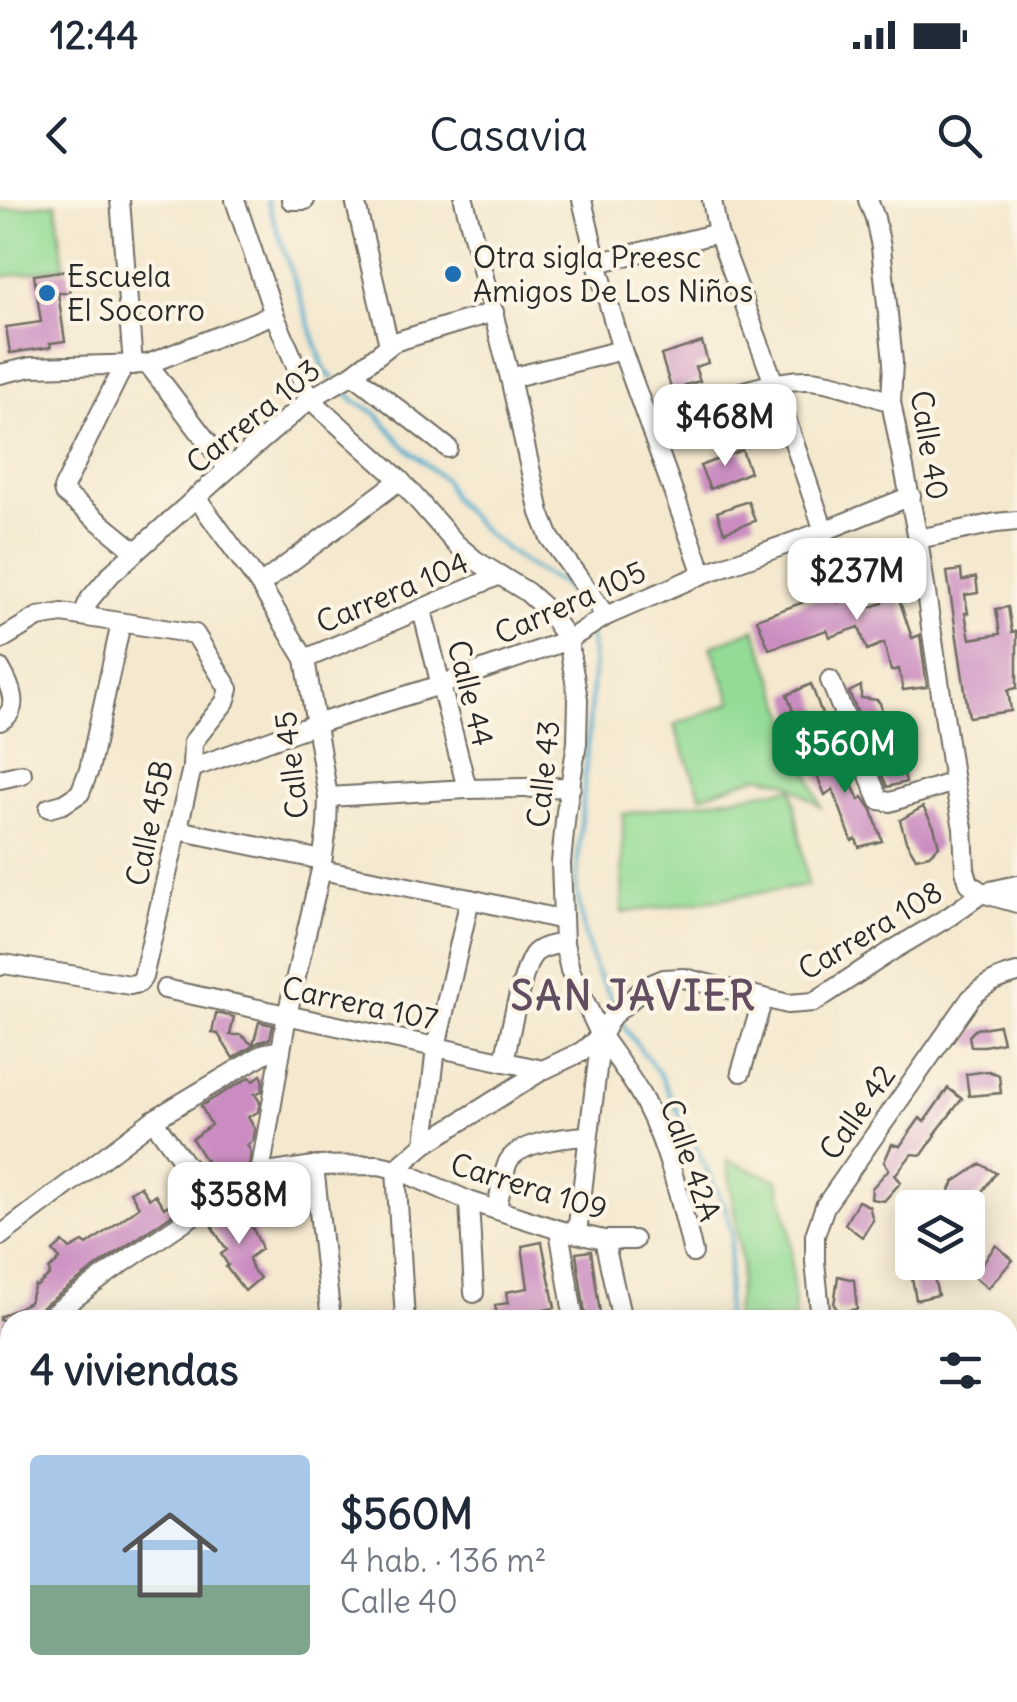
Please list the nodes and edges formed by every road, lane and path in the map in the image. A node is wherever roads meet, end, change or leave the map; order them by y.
1 (120, 200) edge
2 (235, 200) edge
3 (290, 200) edge
4 (305, 200) edge
5 (355, 200) edge
6 (464, 200) edge
7 (582, 200) edge
8 (712, 200) edge
9 (868, 200) edge
10 (718, 233) junction
11 (596, 263) junction
12 (494, 312) junction
13 (274, 314) junction
14 (390, 345) junction
15 (622, 350) junction
16 (135, 365) junction
17 (0, 374) edge
18 (345, 378) junction
19 (510, 378) junction
20 (774, 383) junction
21 (310, 400) junction
22 (891, 402) junction
23 (650, 423) junction
24 (448, 448) dead end
25 (228, 469) junction
26 (400, 480) junction
27 (910, 496) junction
28 (196, 497) junction
29 (1017, 521) edge
30 (824, 531) junction
31 (918, 539) junction
32 (136, 552) junction
33 (703, 574) junction
34 (500, 575) junction
35 (260, 586) junction
36 (422, 610) junction
37 (82, 616) junction
38 (606, 616) junction
39 (121, 623) junction
40 (575, 635) junction
41 (0, 640) edge
42 (305, 659) junction
43 (0, 668) edge
44 (830, 680) dead end
45 (440, 685) junction
46 (2, 720) edge
47 (316, 724) junction
48 (192, 768) junction
49 (22, 774) dead end
50 (0, 779) edge
51 (954, 782) junction
52 (570, 786) junction
53 (467, 789) junction
54 (328, 797) junction
55 (49, 808) dead end
56 (178, 830) junction
57 (322, 865) junction
58 (1017, 885) edge
59 (982, 893) junction
60 (470, 898) junction
61 (1017, 903) edge
62 (563, 920) junction
63 (564, 943) junction
64 (0, 966) edge
65 (1017, 973) edge
66 (165, 989) dead end
67 (763, 999) junction
68 (286, 1016) junction
69 (601, 1036) junction
70 (436, 1048) junction
71 (281, 1050) junction
72 (504, 1062) junction
73 (543, 1070) junction
74 (741, 1072) dead end
75 (153, 1120) junction
76 (588, 1136) junction
77 (425, 1144) junction
78 (314, 1166) junction
79 (403, 1172) junction
80 (260, 1174) junction
81 (469, 1201) junction
82 (212, 1202) junction
83 (497, 1209) junction
84 (568, 1232) junction
85 (0, 1236) edge
86 (604, 1240) junction
87 (634, 1240) dead end
88 (693, 1254) dead end
89 (474, 1294) dead end
90 (59, 1310) edge
91 (330, 1310) edge
92 (405, 1310) edge
93 (573, 1310) edge
94 (620, 1310) edge
95 (820, 1310) edge

1 - 16 street
2 - 13 street, Calle 43
3 - 4 street
5 - 14 street
6 - 12 street
7 - 11 street
8 - 10 street
9 - 22 street, Calle 40
10 - 11 street
10 - 20 street
11 - 15 street
12 - 14 street, Carrera 103
12 - 19 street
13 - 16 street
13 - 21 street, Calle 43
14 - 18 street, Carrera 103
15 - 19 street
15 - 23 street
16 - 17 street
16 - 25 street
16 - 32 street
18 - 21 street, Carrera 103
18 - 24 street
19 - 38 street
20 - 22 street
20 - 23 street
20 - 30 street
21 - 25 street, Carrera 103
21 - 26 street, Calle 43
22 - 27 street, Calle 40
23 - 33 street
25 - 28 street, Carrera 103
26 - 34 street, Calle 43
26 - 35 street
27 - 30 street, Carrera 105
27 - 31 street, Calle 40
28 - 32 street, Carrera 103
28 - 35 street, Calle 45
29 - 31 street
30 - 33 street, Carrera 105
31 - 51 street, Calle 40
32 - 37 street, Carrera 103
33 - 38 street, Carrera 105
34 - 36 street, Carrera 104
34 - 40 street, Calle 43
35 - 42 street, Calle 45
36 - 42 street, Carrera 104
36 - 45 street, Calle 44
37 - 39 street
37 - 41 street
38 - 40 street, Carrera 105
39 - 48 street, Calle 45B
39 - 55 street
40 - 45 street, Carrera 105
40 - 52 street, Calle 43
42 - 47 street, Calle 45
43 - 46 street
44 - 51 street
45 - 47 street, Carrera 105
45 - 53 street, Calle 44
47 - 48 street, Carrera 105
47 - 54 street, Calle 45
48 - 56 street, Calle 45B
49 - 50 street
51 - 59 street, Calle 40
52 - 53 street
52 - 62 street, Calle 43
53 - 54 street
54 - 57 street, Calle 45
56 - 57 street
56 - 64 street, Calle 45B
57 - 60 street
57 - 68 street, Calle 45
58 - 59 street, Carrera 108
59 - 61 street
59 - 67 street, Carrera 108
60 - 62 street
60 - 70 street
62 - 63 street, Calle 43
63 - 69 street, Calle 43
63 - 72 street
65 - 95 street, Calle 42
66 - 68 street, Carrera 107
67 - 69 street, Carrera 108
67 - 74 street
68 - 70 street, Carrera 107
68 - 71 street, Calle 45
69 - 73 street, Carrera 108
69 - 76 street
69 - 88 street, Calle 42A
70 - 72 street, Carrera 107
70 - 77 street
71 - 75 street
71 - 80 street, Calle 45
72 - 73 street, Carrera 107
73 - 77 street, Carrera 108
75 - 82 street
75 - 85 street
76 - 83 street
76 - 84 street
77 - 79 street, Carrera 108
78 - 79 street
78 - 80 street
78 - 91 street
79 - 81 street, Carrera 109
79 - 92 street
80 - 82 street
81 - 83 street, Carrera 109
81 - 89 street
82 - 90 street
83 - 84 street, Carrera 109
84 - 86 street, Carrera 109
84 - 93 street
86 - 87 street, Carrera 109
86 - 94 street

